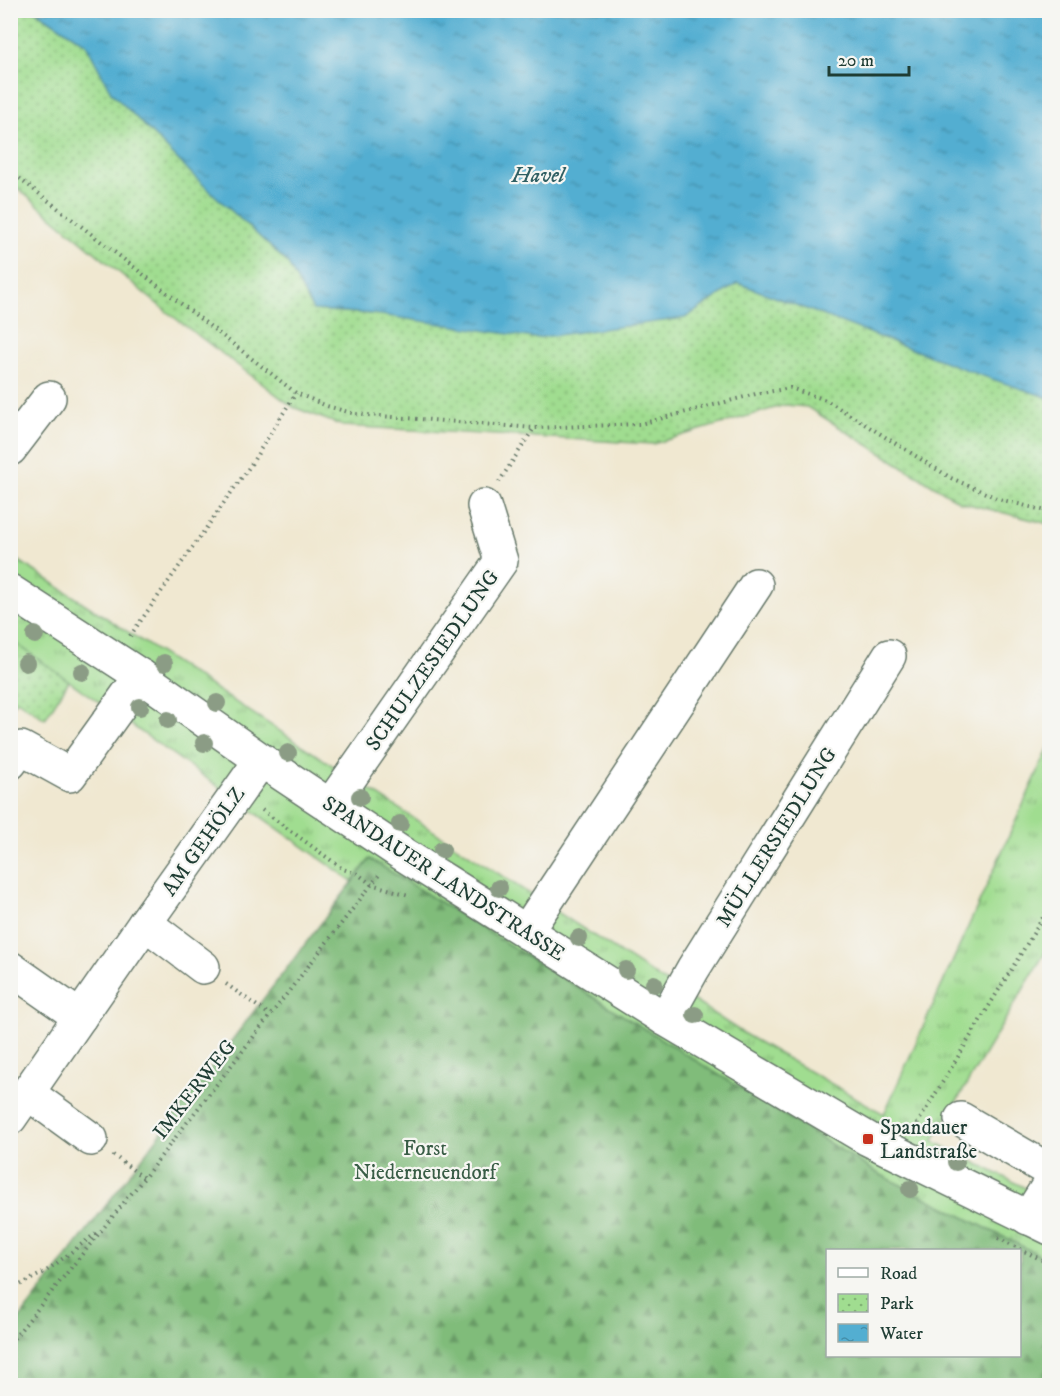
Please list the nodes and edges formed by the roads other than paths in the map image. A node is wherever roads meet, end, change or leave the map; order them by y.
1 (49, 398) dead end
2 (10, 449) edge
3 (484, 506) road end
4 (756, 585) dead end
5 (10, 591) edge
6 (888, 656) dead end
7 (141, 676) junction
8 (261, 760) junction
9 (10, 764) edge
10 (330, 806) junction
11 (145, 923) junction
12 (526, 932) junction
13 (203, 967) road end
14 (10, 968) edge
15 (80, 1017) junction
16 (665, 1019) junction
17 (20, 1106) edge
18 (961, 1119) dead end
19 (91, 1139) road end
20 (1050, 1171) edge
21 (1050, 1183) edge
22 (1039, 1223) edge

1 - 2 main road
3 - 10 main road, SCHULZESIEDLUNG
4 - 12 main road
5 - 7 main road, SPANDAUER LANDSTRASSE
6 - 16 main road, MÜLLERSIEDLUNG
7 - 8 main road, SPANDAUER LANDSTRASSE
7 - 9 main road
8 - 10 main road, SPANDAUER LANDSTRASSE
8 - 11 main road, AM GEHÖLZ
10 - 12 main road, SPANDAUER LANDSTRASSE
11 - 13 main road
11 - 15 main road, AM GEHÖLZ
12 - 16 main road, SPANDAUER LANDSTRASSE
14 - 15 main road
15 - 17 main road, AM GEHÖLZ
16 - 22 main road, SPANDAUER LANDSTRASSE
17 - 19 main road, AM GEHÖLZ
18 - 20 main road
21 - 22 main road

